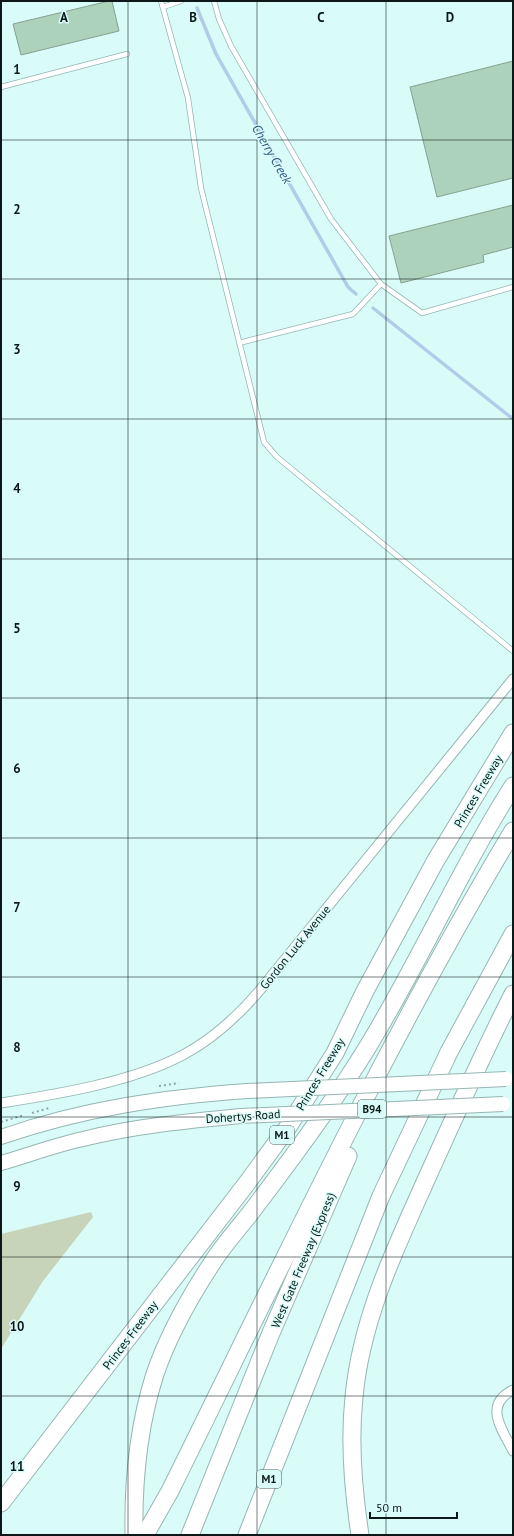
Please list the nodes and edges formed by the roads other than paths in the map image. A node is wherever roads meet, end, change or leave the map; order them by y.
1 (161, 1) edge
2 (181, 1) edge
3 (214, 1) edge
4 (163, 7) junction
5 (127, 54) dead end
6 (1, 88) edge
7 (381, 284) junction
8 (513, 287) edge
9 (239, 343) junction
10 (513, 651) edge
11 (513, 679) edge
12 (513, 733) edge
13 (513, 786) edge
14 (513, 831) edge
15 (513, 934) edge
16 (423, 988) junction
17 (513, 994) edge
18 (509, 1078) edge
19 (1, 1103) edge
20 (508, 1104) edge
21 (1, 1137) edge
22 (1, 1163) edge
23 (513, 1390) edge
24 (513, 1451) edge
25 (1, 1503) edge
26 (134, 1535) edge
27 (145, 1535) edge
28 (190, 1535) edge
29 (247, 1535) edge
30 (360, 1535) edge

1 - 4 lane
2 - 4 lane
3 - 7 lane
4 - 9 lane
5 - 6 lane
7 - 8 lane
7 - 9 lane
9 - 10 lane
11 - 19 street, Gordon Luck Avenue
12 - 25 highway, Princes Freeway / M1
13 - 26 highway
14 - 16 highway
15 - 29 highway, M1
16 - 27 highway
16 - 28 highway, West Gate Freeway (Express)
17 - 30 highway
18 - 21 main road, Dohertys Road / B94, bridge
20 - 22 main road, Dohertys Road / B94, bridge
23 - 24 street

